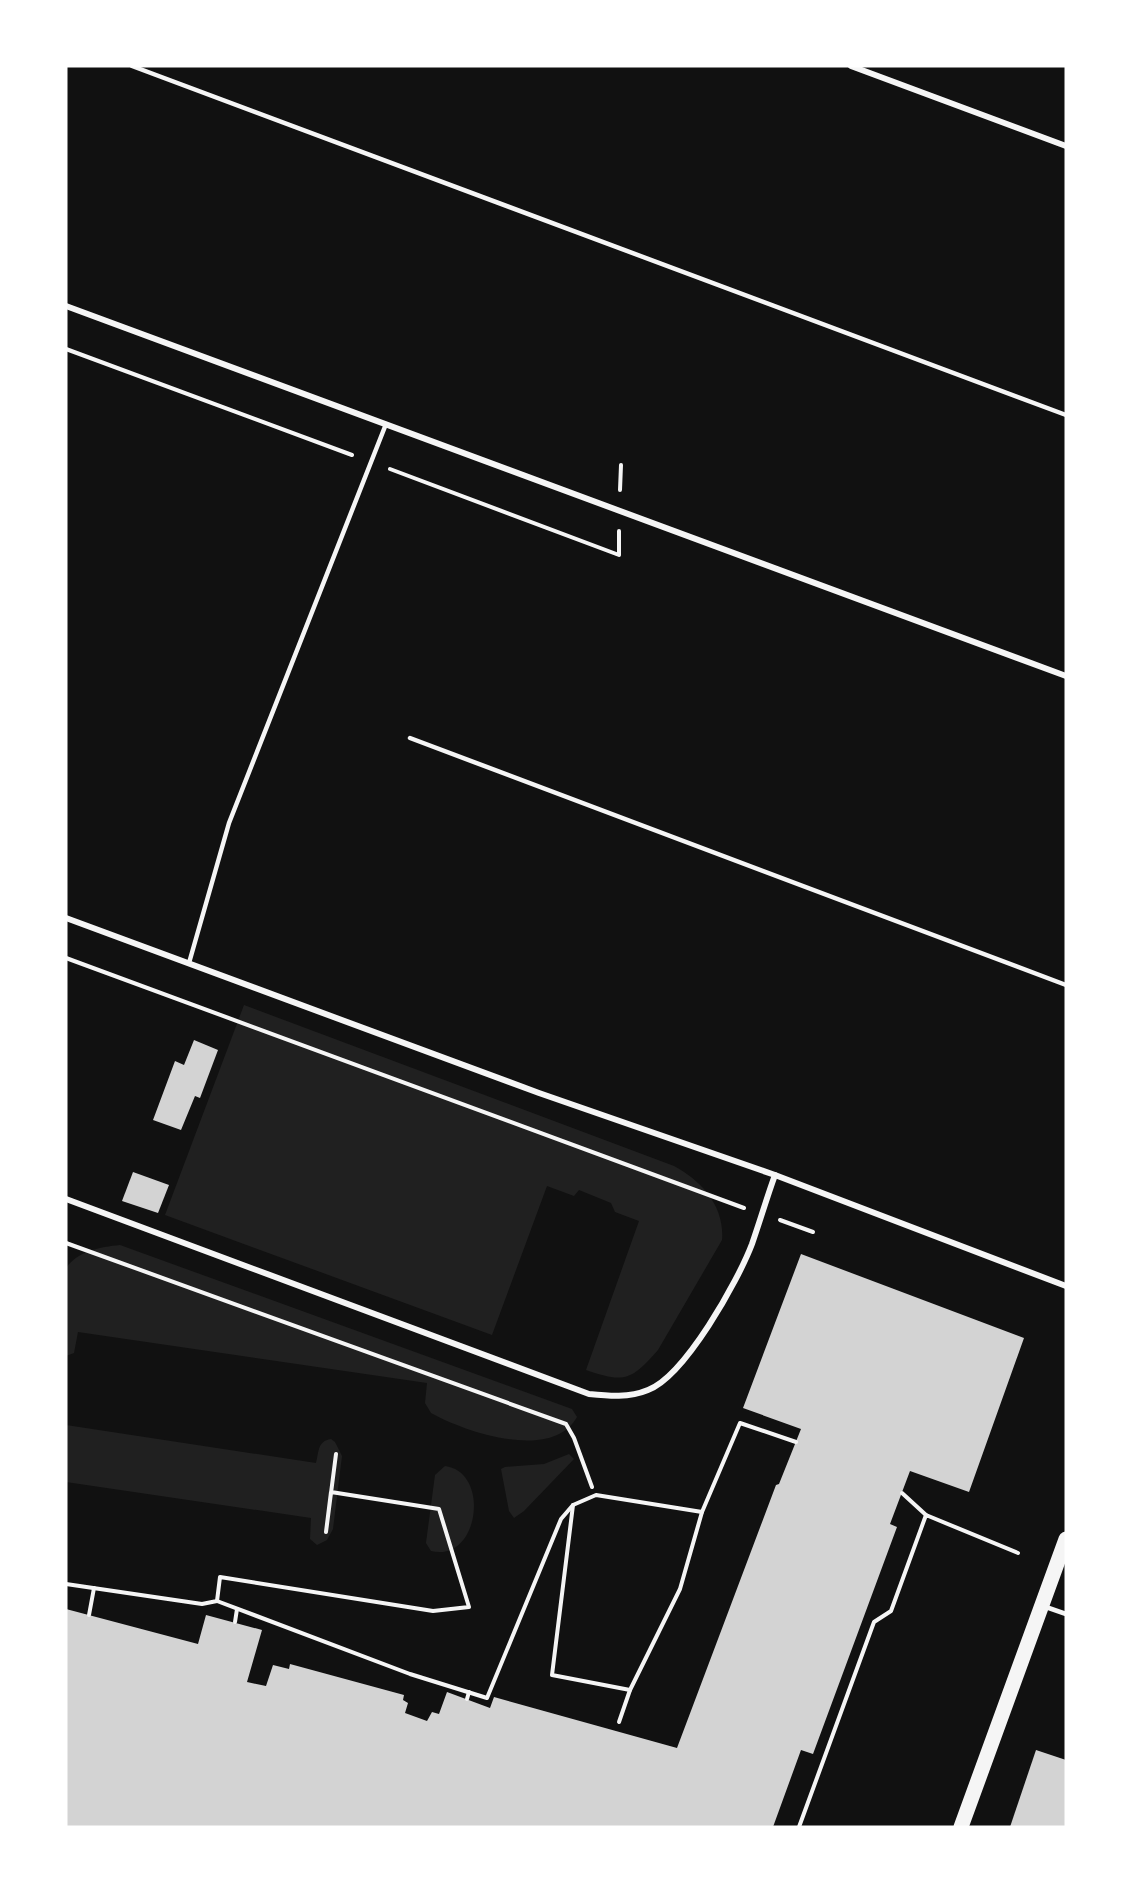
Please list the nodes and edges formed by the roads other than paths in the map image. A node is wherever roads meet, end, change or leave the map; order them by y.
1 (132, 66) edge
2 (851, 66) edge
3 (1066, 146) edge
4 (66, 306) edge
5 (1066, 415) edge
6 (386, 424) junction
7 (1066, 676) edge
8 (410, 738) dead end
9 (66, 918) edge
10 (189, 963) junction
11 (1066, 985) edge
12 (775, 1174) junction
13 (66, 1198) edge
14 (1066, 1286) edge
15 (1066, 1539) edge
16 (1042, 1605) junction
17 (1066, 1614) edge
18 (961, 1827) edge

1 - 5 lane
2 - 3 street
4 - 6 street
6 - 7 street
6 - 10 lane
8 - 11 lane
9 - 10 street
10 - 12 street
12 - 13 street
12 - 14 street
15 - 16 main road
16 - 17 lane
16 - 18 main road

